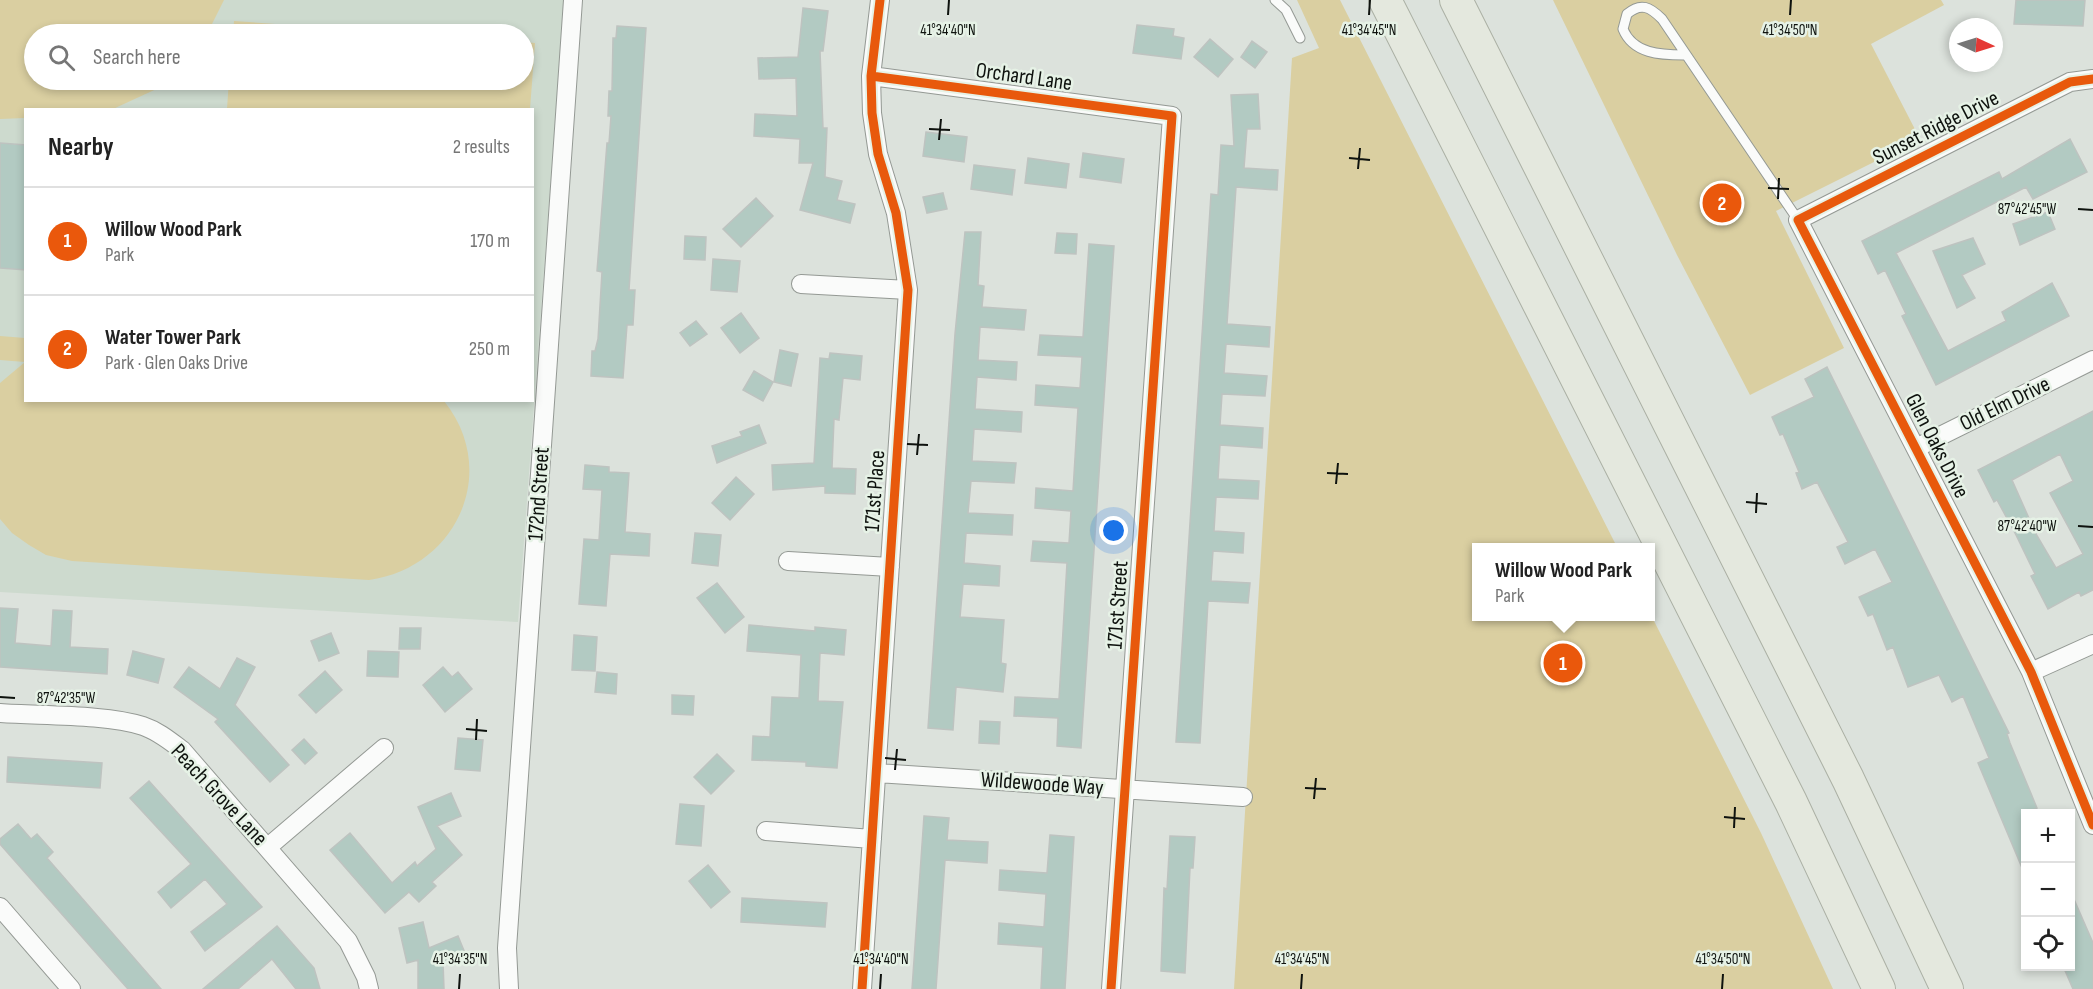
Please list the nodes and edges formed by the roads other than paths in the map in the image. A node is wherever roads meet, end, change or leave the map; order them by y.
1 (573, 0) edge
2 (880, 0) edge
3 (1275, 0) edge
4 (1385, 0) edge
5 (1456, 0) edge
6 (1300, 38) dead end
7 (1684, 55) junction
8 (871, 76) junction
9 (2093, 79) edge
10 (1172, 116) joint
11 (1798, 220) junction
12 (801, 284) dead end
13 (908, 290) junction
14 (2093, 360) edge
15 (1916, 448) junction
16 (788, 561) dead end
17 (890, 567) junction
18 (2093, 644) edge
19 (2031, 672) junction
20 (0, 713) edge
21 (384, 748) dead end
22 (877, 773) junction
23 (1125, 789) junction
24 (1243, 797) dead end
25 (2093, 825) edge
26 (766, 831) dead end
27 (872, 839) junction
28 (268, 848) junction
29 (0, 907) edge
30 (71, 989) edge
31 (369, 989) edge
32 (509, 989) edge
33 (862, 989) edge
34 (1111, 989) edge
35 (1879, 989) edge
36 (1947, 989) edge

1 - 32 street, 172nd Street
2 - 8 street, 171st Place
3 - 6 lane
4 - 35 highway
5 - 36 highway
7 - 7 lane
7 - 11 lane
8 - 10 street, Orchard Lane
8 - 13 street, 171st Place
9 - 11 street, Sunset Ridge Drive
10 - 23 street, 171st Street
11 - 15 street, Glen Oaks Drive
12 - 13 street
13 - 17 street, 171st Place
14 - 15 street, Old Elm Drive
15 - 19 street, Glen Oaks Drive
16 - 17 street
17 - 22 street, 171st Place
18 - 19 street
19 - 25 street, Glen Oaks Drive
20 - 28 street, Peach Grove Lane
21 - 28 street
22 - 23 street, Wildewoode Way
22 - 27 street, 171st Place
23 - 24 street, Wildewoode Way
23 - 34 street, 171st Street
26 - 27 street
27 - 33 street, 171st Place
28 - 31 street, Peach Grove Lane
29 - 30 street

